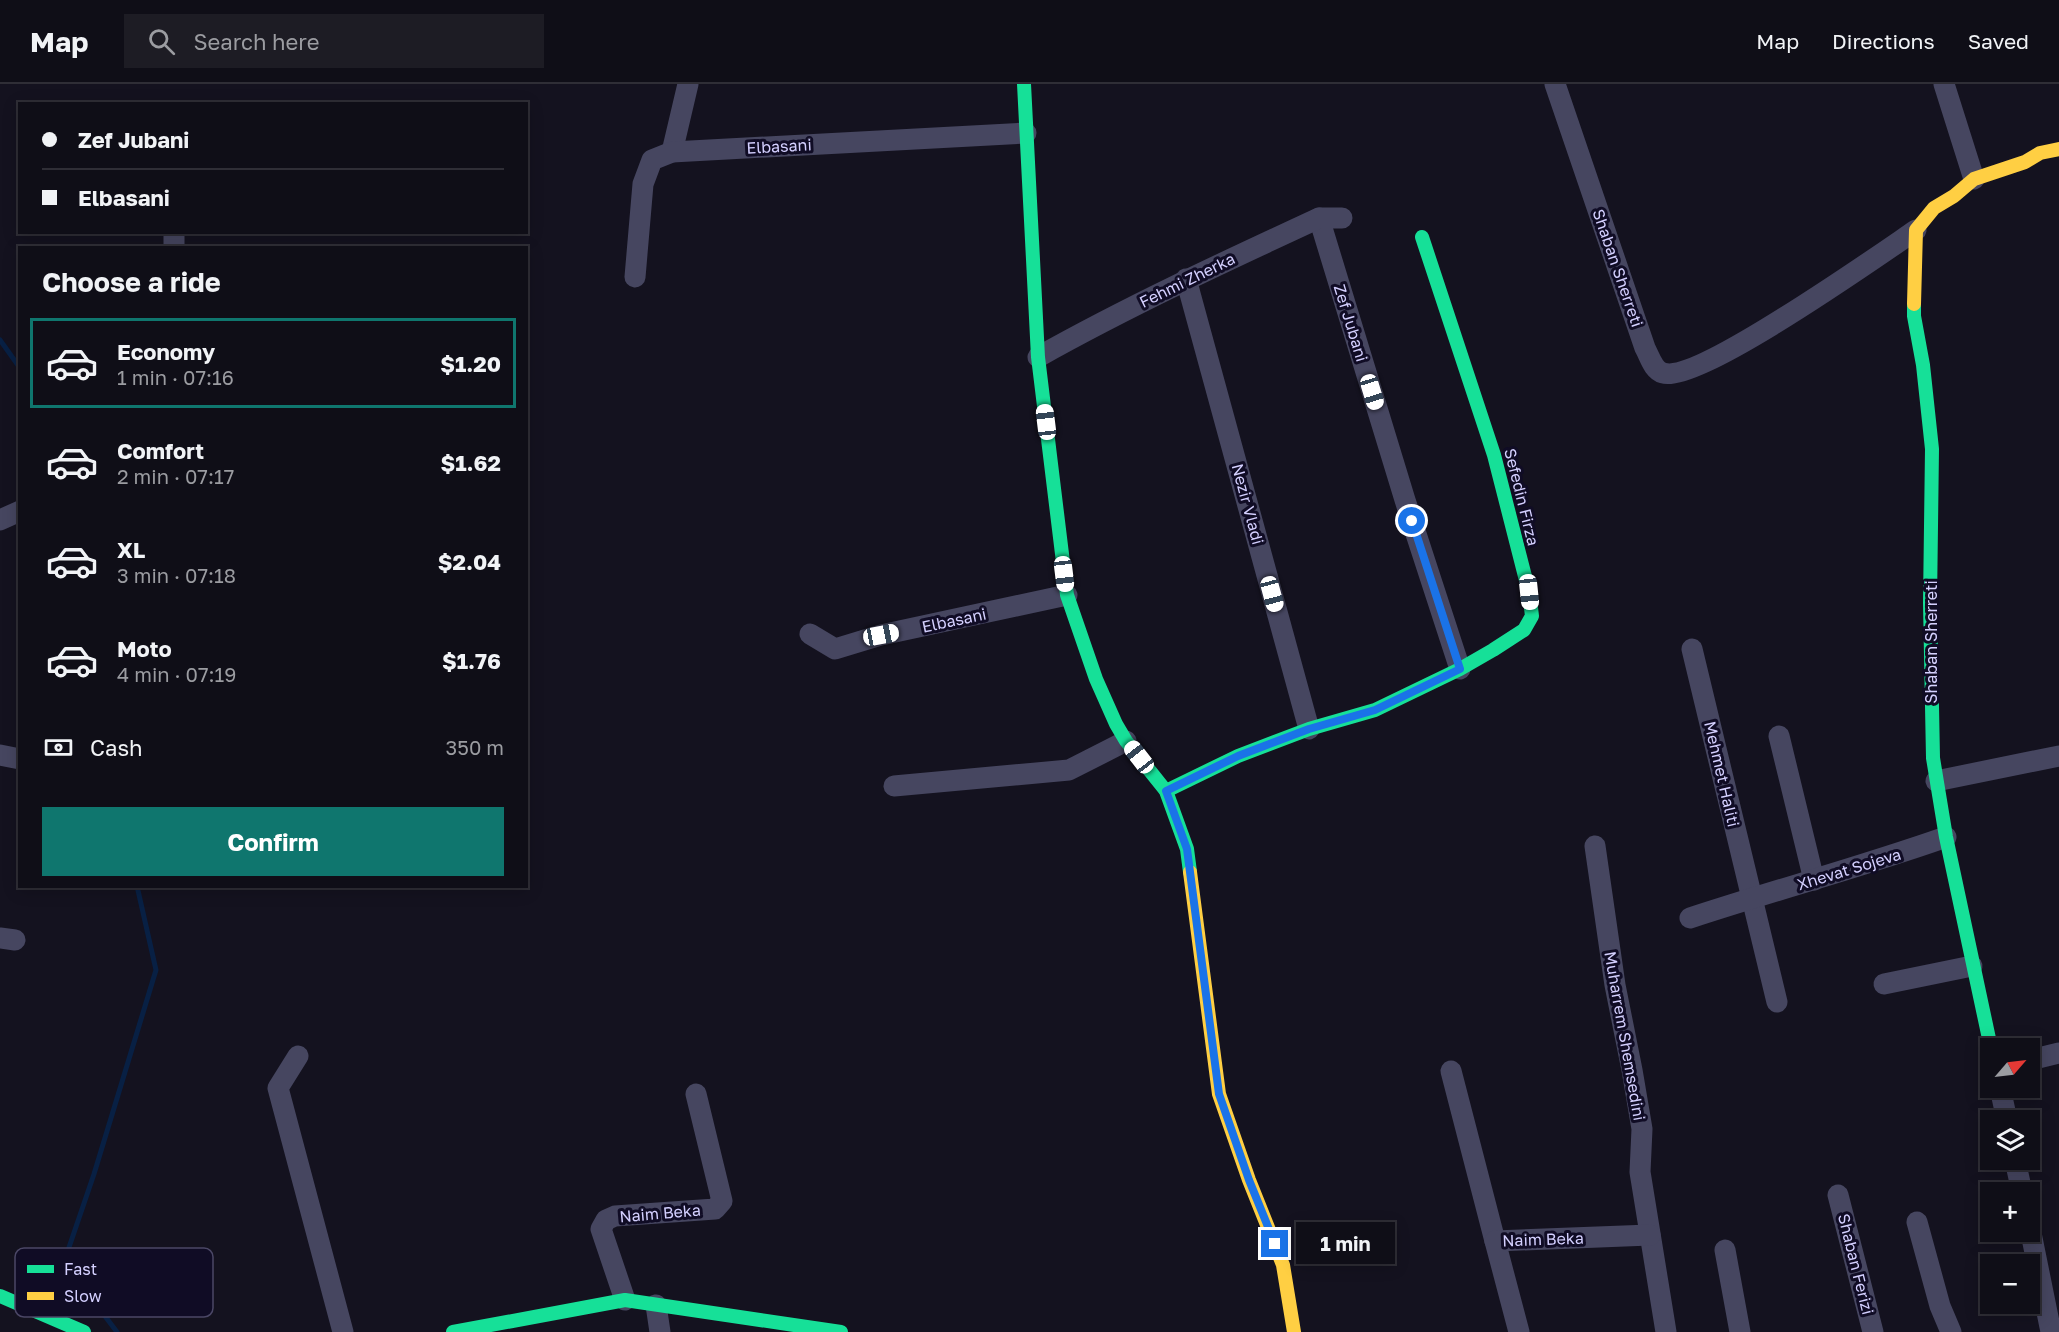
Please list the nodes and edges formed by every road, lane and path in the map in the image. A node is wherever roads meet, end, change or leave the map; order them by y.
1 (688, 84) edge
2 (1024, 84) edge
3 (1555, 84) edge
4 (1944, 84) edge
5 (1026, 133) junction
6 (2059, 149) edge
7 (672, 152) junction
8 (1974, 179) junction
9 (1319, 218) junction
10 (1342, 218) dead end
11 (1916, 230) junction
12 (1422, 237) dead end
13 (635, 277) dead end
14 (1186, 279) junction
15 (1038, 357) junction
16 (18, 512) edge
17 (0, 520) edge
18 (1067, 595) junction
19 (810, 634) dead end
20 (1692, 650) dead end
21 (1460, 669) junction
22 (1309, 729) junction
23 (1779, 736) dead end
24 (1126, 741) junction
25 (0, 754) edge
26 (2059, 756) edge
27 (18, 758) edge
28 (1936, 781) junction
29 (894, 786) dead end
30 (1166, 791) junction
31 (1946, 837) junction
32 (1595, 846) dead end
33 (1814, 880) junction
34 (1752, 898) junction
35 (1690, 918) dead end
36 (1972, 966) junction
37 (1884, 984) dead end
38 (1778, 1002) dead end
39 (1990, 1038) edge
40 (2059, 1053) edge
41 (298, 1056) dead end
42 (2040, 1058) edge
43 (1451, 1071) dead end
44 (696, 1094) dead end
45 (1838, 1195) dead end
46 (1917, 1222) dead end
47 (1650, 1235) junction
48 (1494, 1241) junction
49 (2033, 1242) edge
50 (1725, 1250) dead end
51 (0, 1296) edge
52 (625, 1300) junction
53 (15, 1302) edge
54 (656, 1305) junction
55 (49, 1317) edge
56 (84, 1332) edge
57 (344, 1332) edge
58 (453, 1332) edge
59 (660, 1332) edge
60 (841, 1332) edge
61 (1294, 1332) edge
62 (1519, 1332) edge
63 (1666, 1332) edge
64 (1740, 1332) edge
65 (1873, 1332) edge
66 (1951, 1332) edge
67 (2051, 1332) edge

1 - 7 street
2 - 5 street
3 - 11 street, Shaban Sherreti
4 - 8 street
5 - 7 street, Elbasani
5 - 15 street
6 - 8 street, Shaban Sherreti
7 - 13 street
8 - 11 street, Shaban Sherreti
9 - 10 street, Fehmi Zherka
9 - 14 street, Fehmi Zherka
9 - 21 street, Zef Jubani
11 - 28 street, Shaban Sherreti
12 - 21 street, Sefedin Firza
14 - 15 street, Fehmi Zherka
14 - 22 street, Nezir Vladi
15 - 18 street
16 - 17 street
18 - 19 street, Elbasani
18 - 24 street
20 - 34 street, Mehmet Haliti
21 - 22 street, Sefedin Firza
22 - 30 street, Sefedin Firza
23 - 33 street
24 - 29 street
24 - 30 street
25 - 27 street
26 - 28 street
28 - 31 street, Shaban Sherreti
30 - 61 street
31 - 33 street, Xhevat Sojeva
31 - 36 street, Shaban Sherreti
32 - 47 street, Muharrem Shemsedini
33 - 34 street, Xhevat Sojeva
34 - 35 street, Xhevat Sojeva
34 - 38 street
36 - 37 street
36 - 39 street, Shaban Sherreti
40 - 42 street
41 - 57 street
43 - 48 street
44 - 52 street, Naim Beka
45 - 65 street, Shaban Ferizi
46 - 66 street
47 - 48 street, Naim Beka
47 - 63 street, Muharrem Shemsedini
48 - 62 street, Naim Beka
49 - 67 street
50 - 64 street
51 - 53 street
52 - 54 street
52 - 58 street
54 - 59 street
54 - 60 street
55 - 56 street

